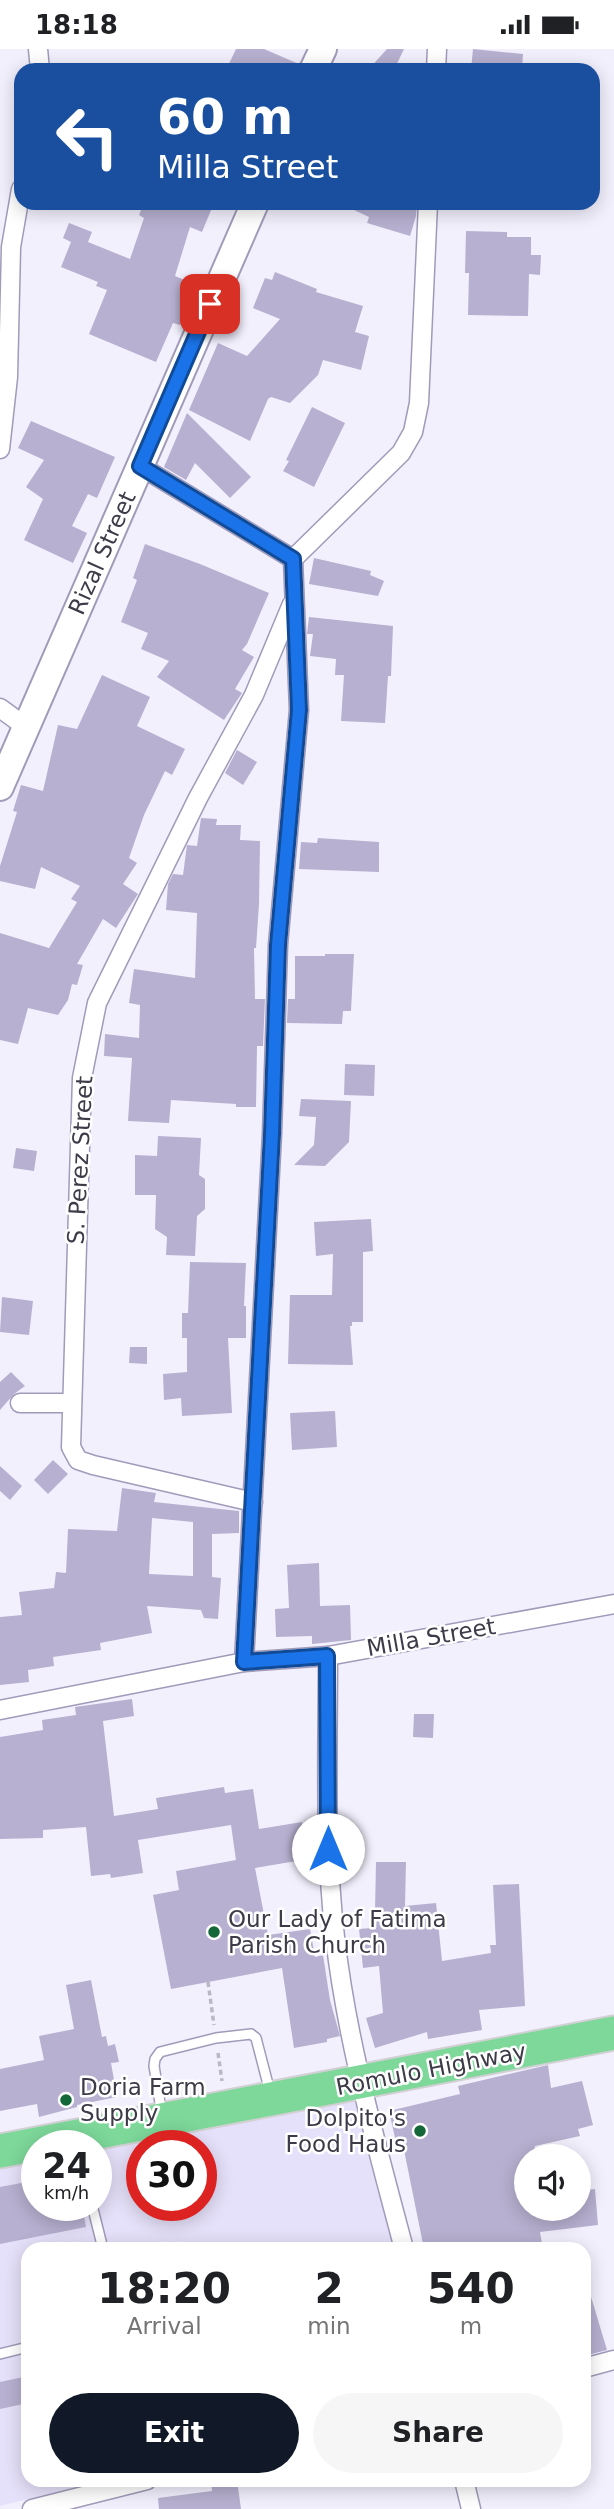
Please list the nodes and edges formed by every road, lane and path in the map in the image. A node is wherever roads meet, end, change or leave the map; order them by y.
1 (16, 210) edge
2 (252, 210) edge
3 (428, 210) edge
4 (6, 247) edge
5 (0, 449) edge
6 (140, 466) junction
7 (293, 559) junction
8 (295, 598) junction
9 (0, 708) edge
10 (26, 727) junction
11 (0, 787) edge
12 (20, 1403) dead end
13 (72, 1403) junction
14 (253, 1502) junction
15 (614, 1604) edge
16 (327, 1656) junction
17 (244, 1662) junction
18 (0, 1710) edge
19 (208, 1982) dead end
20 (614, 2033) edge
21 (216, 2038) junction
22 (360, 2083) junction
23 (271, 2099) junction
24 (226, 2107) junction
25 (163, 2120) junction
26 (112, 2133) edge
27 (21, 2148) edge
28 (0, 2151) edge
29 (96, 2221) edge
30 (101, 2242) edge
31 (402, 2242) edge
32 (21, 2349) edge
33 (0, 2354) edge
34 (614, 2360) edge
35 (591, 2366) edge
36 (119, 2487) edge
37 (466, 2487) edge
38 (32, 2509) edge
39 (471, 2509) edge

1 - 4 street
2 - 6 street, Rizal Street
3 - 7 street
4 - 5 street
6 - 7 street
6 - 10 street, Rizal Street
7 - 8 street
8 - 13 street, S. Perez Street
8 - 14 street
9 - 10 street
10 - 11 street, Rizal Street
12 - 13 street
13 - 14 street, S. Perez Street
14 - 17 street
15 - 16 street, Milla Street
16 - 17 street, Milla Street
16 - 22 street
17 - 18 street, Milla Street
19 - 21 path
20 - 22 highway, Romulo Highway
21 - 23 lane
21 - 24 path
21 - 25 lane
22 - 23 highway, Romulo Highway
22 - 31 street
23 - 24 highway, Romulo Highway
24 - 25 highway, Romulo Highway
25 - 26 highway, Romulo Highway
27 - 28 highway, Romulo Highway
29 - 30 lane
32 - 33 lane
34 - 35 street
36 - 38 street
37 - 39 street

